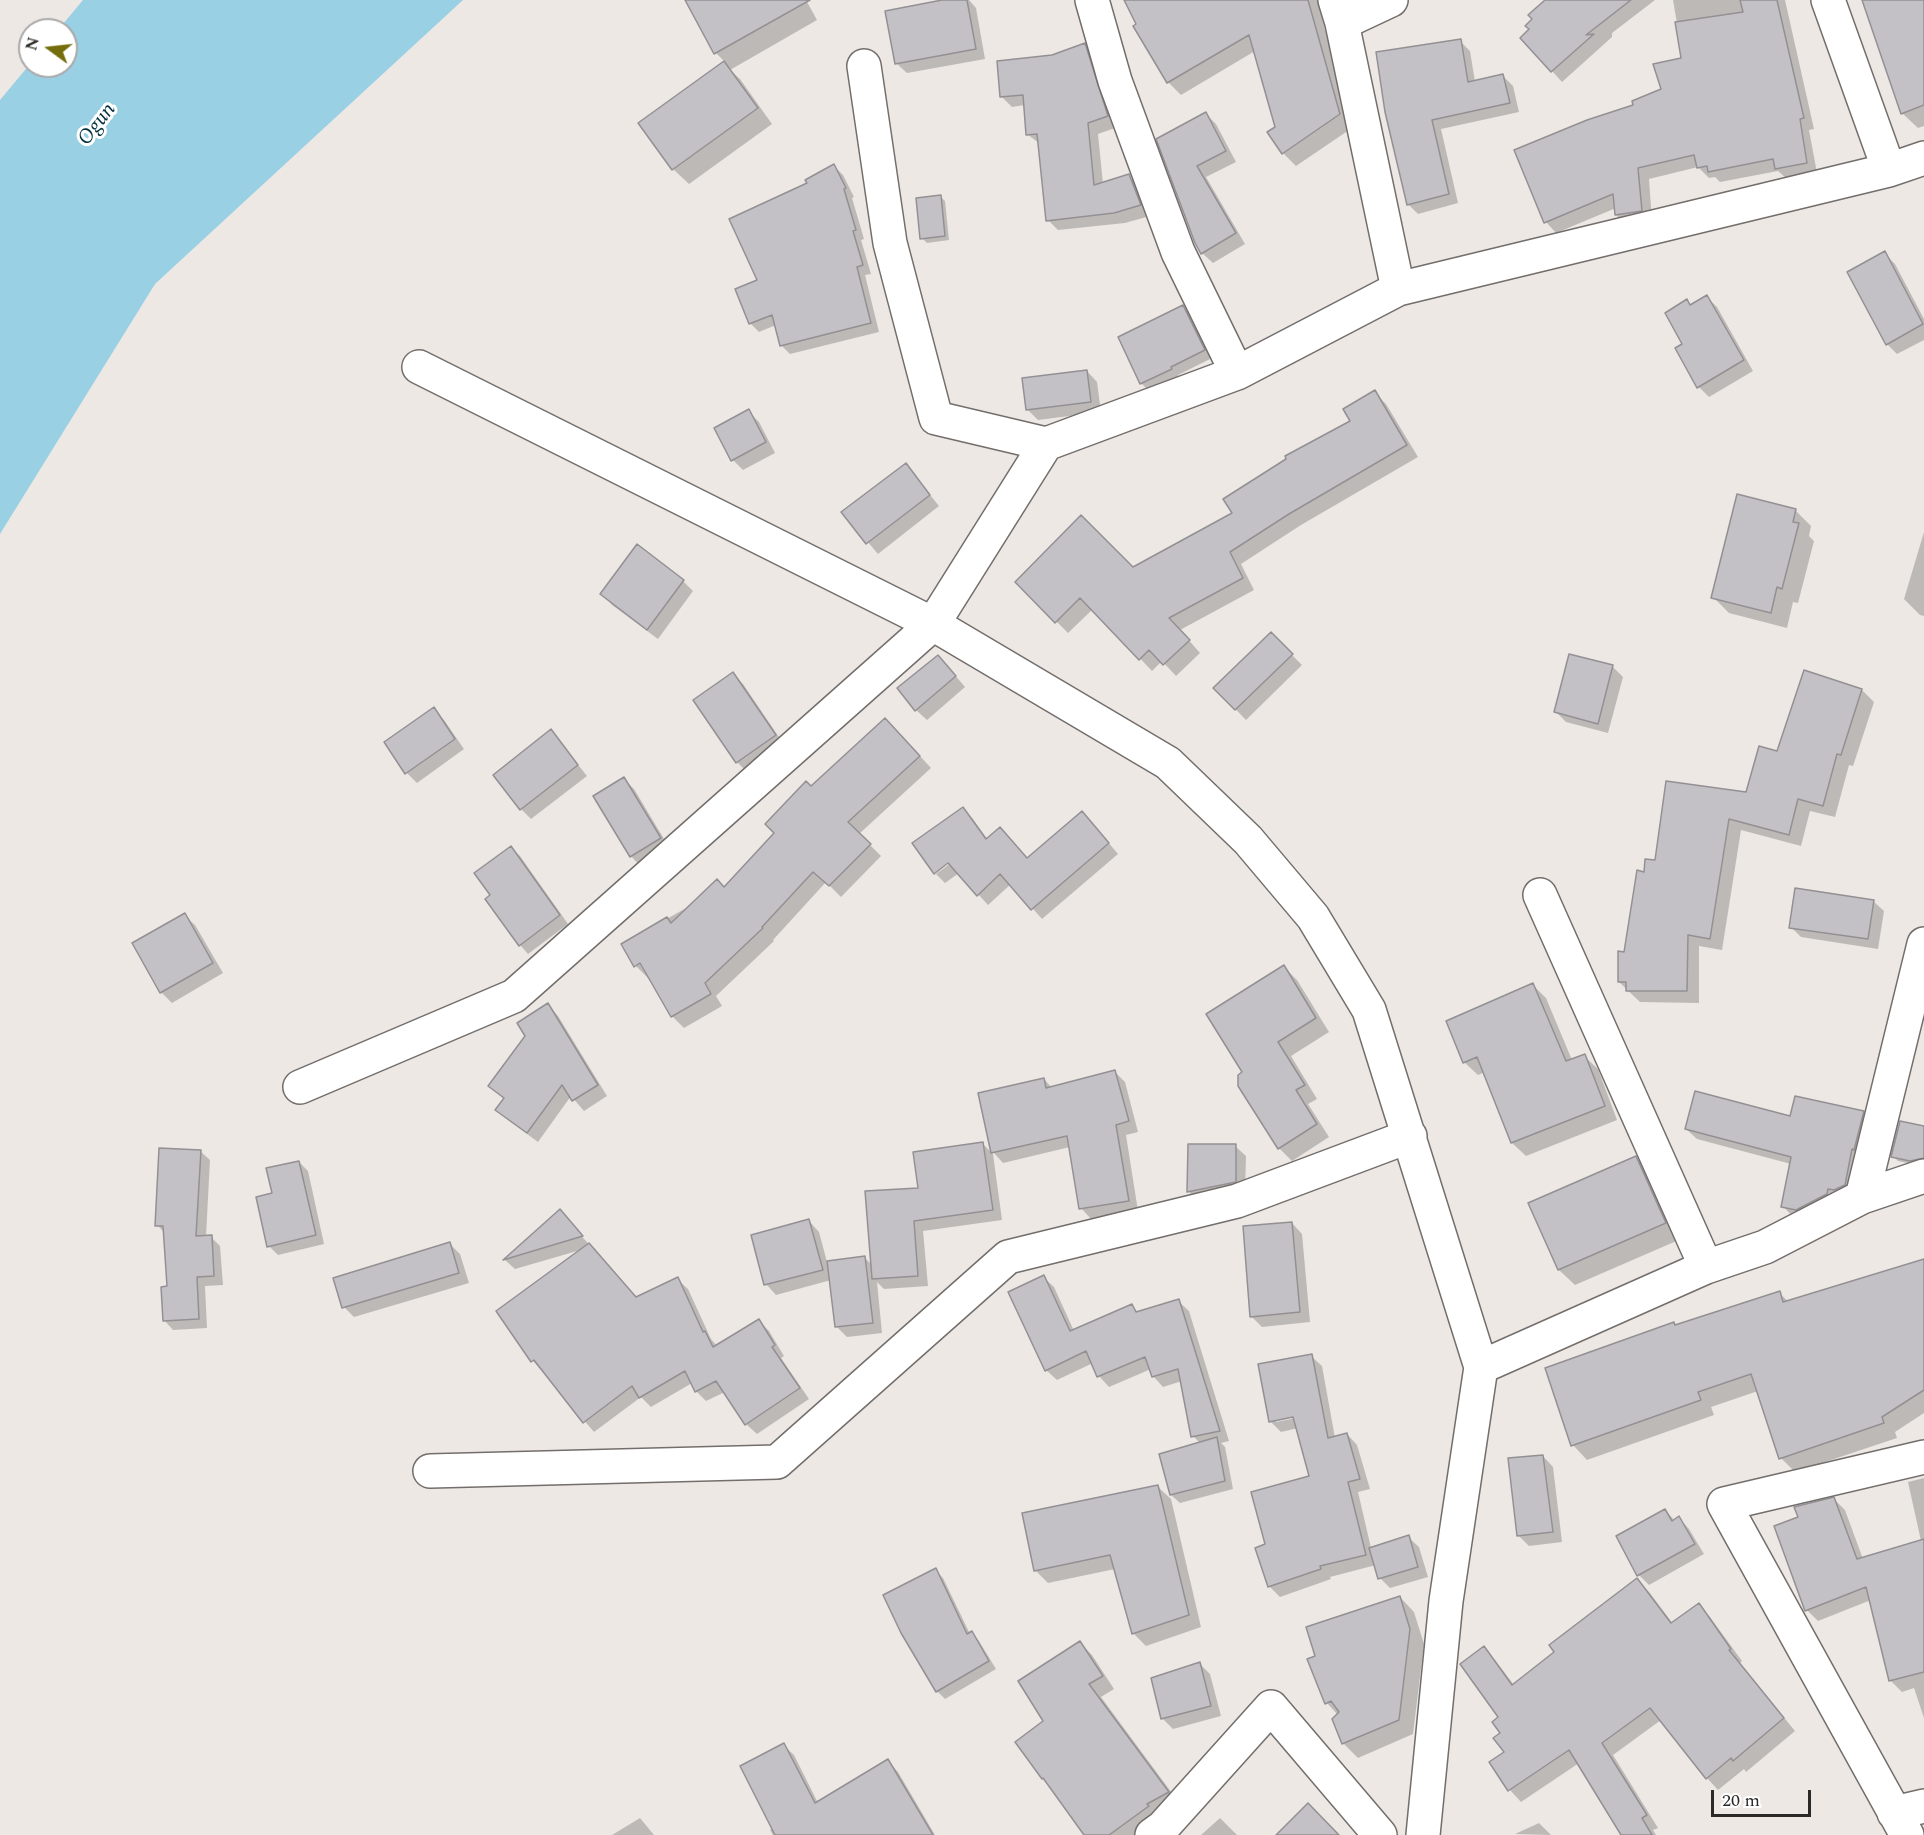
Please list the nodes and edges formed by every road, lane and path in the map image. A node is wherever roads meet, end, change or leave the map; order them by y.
1 (1092, 0) edge
2 (1391, 0) edge
3 (1828, 0) edge
4 (1338, 11) edge
5 (864, 66) dead end
6 (1924, 158) edge
7 (1889, 170) junction
8 (1398, 289) junction
9 (419, 367) dead end
10 (1237, 374) junction
11 (1046, 444) junction
12 (933, 624) junction
13 (1540, 895) dead end
14 (1924, 944) edge
15 (300, 1087) dead end
16 (1410, 1136) junction
17 (1924, 1176) edge
18 (1862, 1197) junction
19 (1706, 1267) junction
20 (1481, 1367) junction
21 (1924, 1457) edge
22 (430, 1471) dead end
23 (1908, 1818) edge
24 (1152, 1835) edge
25 (1380, 1835) edge
26 (1423, 1835) edge

1 - 10 street
2 - 4 street
3 - 7 street
4 - 8 street
5 - 11 street
6 - 7 street
7 - 8 street
8 - 10 street
9 - 12 street
10 - 11 street
11 - 12 street
12 - 15 street
12 - 16 street
13 - 19 street
14 - 18 street
16 - 20 street
16 - 22 street
17 - 18 street
18 - 19 street
19 - 20 street
20 - 26 street
21 - 23 street
24 - 25 street

